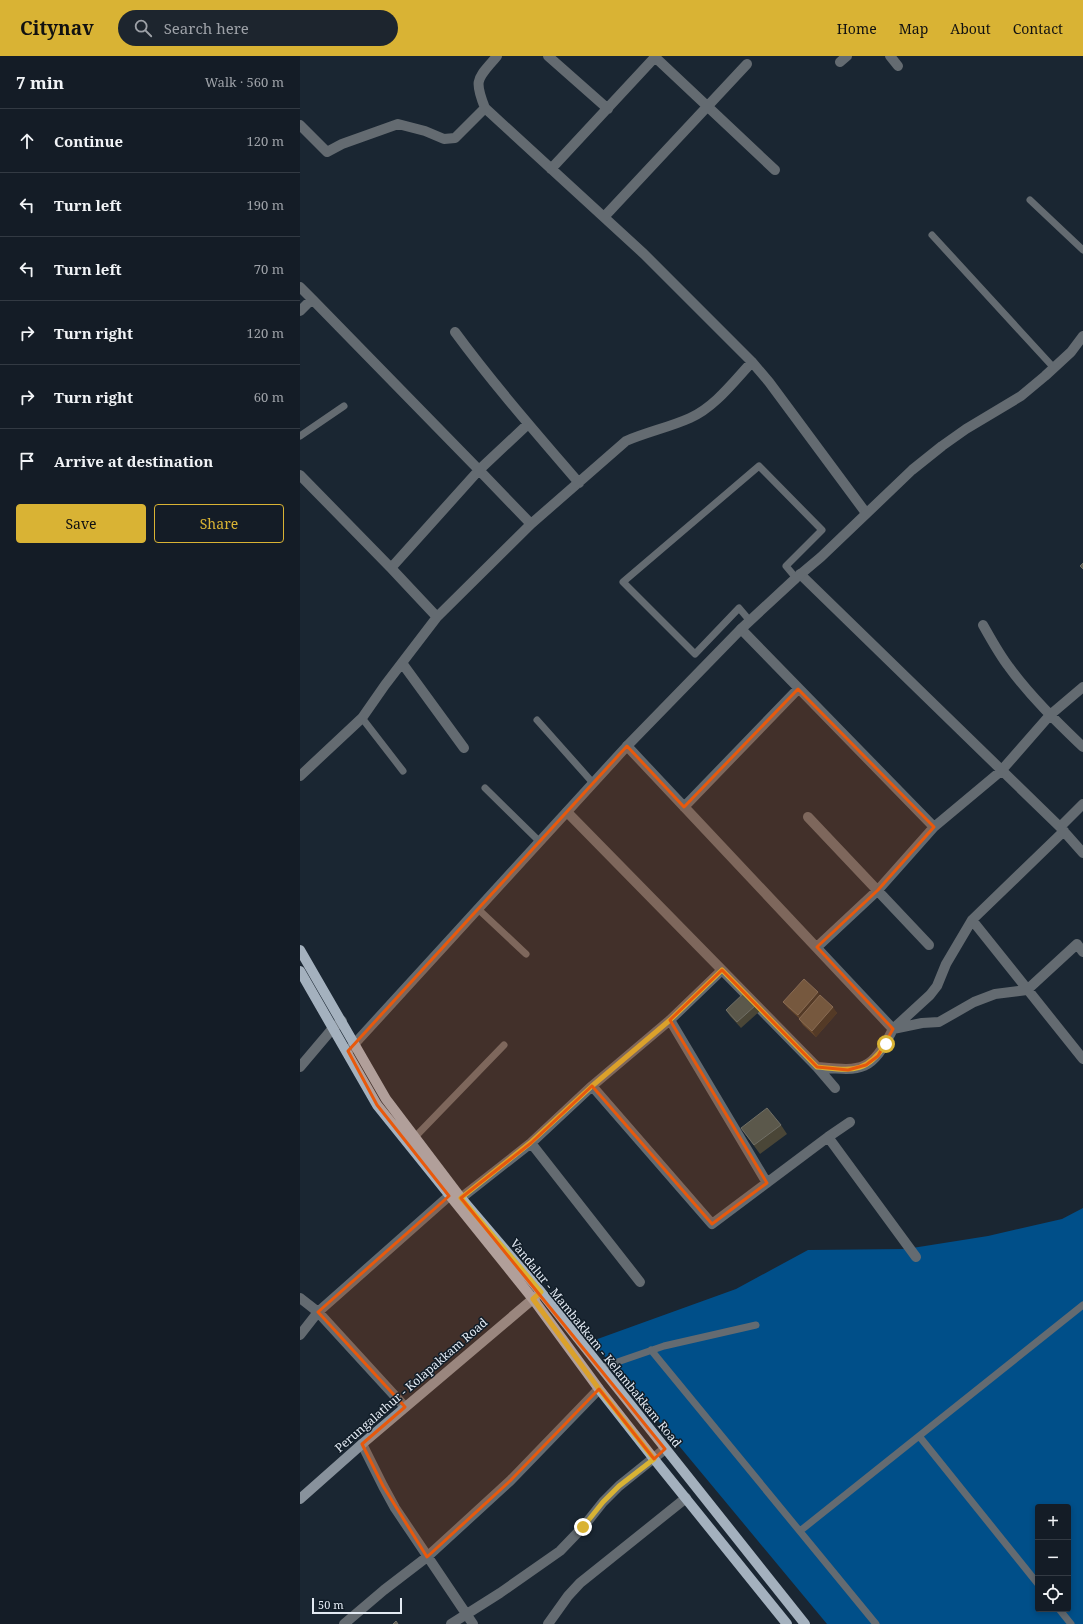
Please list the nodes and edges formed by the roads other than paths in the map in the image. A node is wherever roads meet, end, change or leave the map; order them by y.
1 (497, 56) edge
2 (548, 56) edge
3 (890, 56) edge
4 (655, 57) edge
5 (747, 64) dead end
6 (898, 66) dead end
7 (707, 106) junction
8 (485, 108) junction
9 (608, 109) junction
10 (300, 125) edge
11 (551, 169) junction
12 (775, 170) dead end
13 (1030, 200) dead end
14 (604, 217) junction
15 (932, 235) dead end
16 (1083, 250) edge
17 (300, 287) edge
18 (312, 299) junction
19 (300, 311) edge
20 (456, 332) dead end
21 (1083, 336) edge
22 (752, 362) junction
23 (1054, 368) junction
24 (344, 406) dead end
25 (528, 424) junction
26 (300, 436) edge
27 (479, 470) junction
28 (300, 475) edge
29 (579, 483) junction
30 (866, 512) junction
31 (531, 524) junction
32 (391, 568) junction
33 (798, 576) junction
34 (437, 617) junction
35 (750, 621) junction
36 (983, 625) dead end
37 (741, 629) junction
38 (402, 662) junction
39 (1083, 687) edge
40 (798, 689) junction
41 (1050, 715) junction
42 (362, 718) junction
43 (537, 720) dead end
44 (627, 746) junction
45 (1083, 747) edge
46 (464, 748) dead end
47 (403, 771) dead end
48 (1001, 771) junction
49 (300, 776) edge
50 (593, 783) junction
51 (485, 788) dead end
52 (1083, 804) edge
53 (684, 807) junction
54 (567, 812) junction
55 (808, 818) dead end
56 (934, 827) junction
57 (1062, 829) junction
58 (540, 842) junction
59 (1083, 853) edge
60 (878, 890) junction
61 (478, 909) junction
62 (972, 920) junction
63 (929, 945) dead end
64 (1081, 945) edge
65 (817, 947) junction
66 (300, 950) edge
67 (526, 954) dead end
68 (722, 970) junction
69 (300, 971) edge
70 (1027, 990) junction
71 (670, 1020) junction
72 (342, 1021) junction
73 (333, 1028) junction
74 (893, 1029) junction
75 (504, 1045) dead end
76 (351, 1048) junction
77 (1083, 1059) edge
78 (300, 1066) edge
79 (817, 1067) junction
80 (592, 1086) junction
81 (835, 1088) dead end
82 (850, 1122) dead end
83 (415, 1137) junction
84 (828, 1137) junction
85 (530, 1143) junction
86 (767, 1183) junction
87 (450, 1196) junction
88 (461, 1198) junction
89 (916, 1257) dead end
90 (640, 1282) dead end
91 (541, 1292) junction
92 (300, 1298) edge
93 (533, 1299) junction
94 (1083, 1305) edge
95 (318, 1312) junction
96 (756, 1325) dead end
97 (300, 1336) edge
98 (651, 1350) junction
99 (600, 1368) junction
100 (599, 1389) junction
101 (405, 1407) junction
102 (919, 1436) junction
103 (362, 1444) junction
104 (665, 1449) junction
105 (654, 1459) junction
106 (686, 1498) junction
107 (300, 1499) edge
108 (800, 1531) junction
109 (427, 1557) junction
110 (1035, 1580) edge
111 (1061, 1612) edge
112 (466, 1615) junction
113 (344, 1624) edge
114 (451, 1624) edge
115 (473, 1624) edge
116 (548, 1624) edge
117 (786, 1624) edge
118 (805, 1624) edge
119 (876, 1624) edge
120 (1071, 1624) edge

1 - 8 street
2 - 9 street
3 - 6 street
4 - 7 street
4 - 9 street
5 - 7 street
7 - 12 street
7 - 14 street
8 - 10 street
8 - 11 street
9 - 11 street
11 - 14 street
13 - 16 lane
14 - 22 street
15 - 23 lane
17 - 18 street
18 - 19 street
18 - 27 street
20 - 25 street
21 - 23 street
22 - 29 street
22 - 30 street
23 - 30 street
24 - 26 lane
25 - 27 street
25 - 29 street
27 - 31 street
27 - 32 street
28 - 32 street
29 - 31 street
30 - 33 street
31 - 34 street
32 - 34 street
33 - 35 street
33 - 35 lane
33 - 48 street
34 - 38 street
35 - 37 street
36 - 41 street
37 - 40 street
37 - 44 street
38 - 42 street
38 - 46 street
39 - 41 street
40 - 53 street
40 - 56 street
41 - 45 street
41 - 48 street
42 - 47 lane
42 - 49 street
43 - 50 lane
44 - 50 street
44 - 53 street
48 - 56 street
48 - 57 street
50 - 54 street
51 - 58 lane
52 - 57 street
53 - 65 street
54 - 58 street
54 - 68 street
55 - 60 street
56 - 60 street
57 - 59 street
57 - 62 street
58 - 61 street
60 - 63 street
60 - 65 street
61 - 67 lane
61 - 76 street
62 - 70 street
62 - 74 street
64 - 70 street
65 - 74 street
66 - 72 main road, Vandalur - Mambakkam - Kelambakkam Road
68 - 71 street
68 - 79 street
69 - 73 main road, Vandalur - Mambakkam - Kelambakkam Road
70 - 74 street
70 - 77 street
71 - 80 street
71 - 86 street
72 - 73 street
72 - 76 main road, Vandalur - Mambakkam - Kelambakkam Road
73 - 76 main road, Vandalur - Mambakkam - Kelambakkam Road
73 - 78 street
74 - 79 street
75 - 83 lane
76 - 83 main road, Vandalur - Mambakkam - Kelambakkam Road
76 - 87 main road, Vandalur - Mambakkam - Kelambakkam Road
79 - 81 street
80 - 85 street
80 - 86 street
82 - 84 street
83 - 88 main road, Vandalur - Mambakkam - Kelambakkam Road
84 - 86 street
84 - 89 street
85 - 88 street
85 - 90 street
87 - 93 main road, Vandalur - Mambakkam - Kelambakkam Road
87 - 95 street
88 - 91 main road, Vandalur - Mambakkam - Kelambakkam Road
91 - 93 main road, Perungalathur - Kolapakkam Road
91 - 99 main road, Vandalur - Mambakkam - Kelambakkam Road
92 - 95 street
93 - 100 main road, Vandalur - Mambakkam - Kelambakkam Road
93 - 101 main road, Perungalathur - Kolapakkam Road
94 - 102 lane
95 - 97 street
95 - 101 street
96 - 98 lane
98 - 99 lane
98 - 108 lane
99 - 104 main road, Vandalur - Mambakkam - Kelambakkam Road
100 - 105 main road, Vandalur - Mambakkam - Kelambakkam Road
100 - 109 street
101 - 103 main road, Perungalathur - Kolapakkam Road
102 - 108 lane
102 - 110 lane
103 - 107 main road, Perungalathur - Kolapakkam Road
103 - 109 street
104 - 105 street
104 - 118 main road, Vandalur - Mambakkam - Kelambakkam Road
105 - 106 main road, Vandalur - Mambakkam - Kelambakkam Road
105 - 112 street
106 - 116 street
106 - 117 main road, Vandalur - Mambakkam - Kelambakkam Road
108 - 119 lane
109 - 112 street
109 - 113 street
111 - 120 lane
112 - 114 street
112 - 115 street

